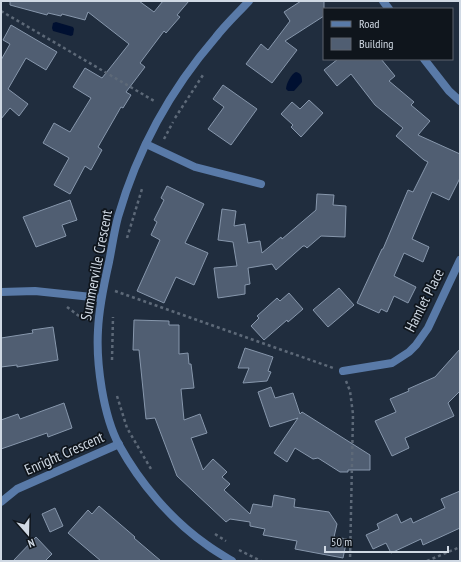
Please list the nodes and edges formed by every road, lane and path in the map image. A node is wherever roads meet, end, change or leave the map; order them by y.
1 (249, 1) edge
2 (1, 11) edge
3 (425, 60) edge
4 (206, 71) dead end
5 (460, 102) edge
6 (166, 108) junction
7 (174, 120) dead end
8 (146, 144) junction
9 (144, 183) dead end
10 (261, 184) dead end
11 (127, 239) dead end
12 (460, 260) edge
13 (1, 292) edge
14 (101, 298) junction
15 (113, 298) dead end
16 (66, 306) dead end
17 (113, 314) dead end
18 (83, 319) dead end
19 (112, 365) dead end
20 (343, 371) junction
21 (116, 393) dead end
22 (119, 444) junction
23 (154, 476) dead end
24 (1, 502) edge
25 (213, 533) dead end
26 (232, 545) dead end
27 (460, 547) edge
28 (238, 549) dead end
29 (232, 561) edge
30 (261, 561) edge
31 (350, 561) edge
32 (427, 561) edge

1 - 6 street, Summerville Crescent
2 - 6 path
3 - 5 street
4 - 7 path
6 - 8 street, Summerville Crescent
8 - 10 street
8 - 14 street, Summerville Crescent
9 - 11 path
12 - 20 street, Hamlet Place
13 - 14 street
14 - 22 street, Summerville Crescent
15 - 20 path
16 - 18 path
17 - 19 path
20 - 31 path
21 - 23 path
22 - 24 street, Enright Crescent
22 - 29 street, Summerville Crescent
25 - 26 path
27 - 32 path
28 - 30 path

